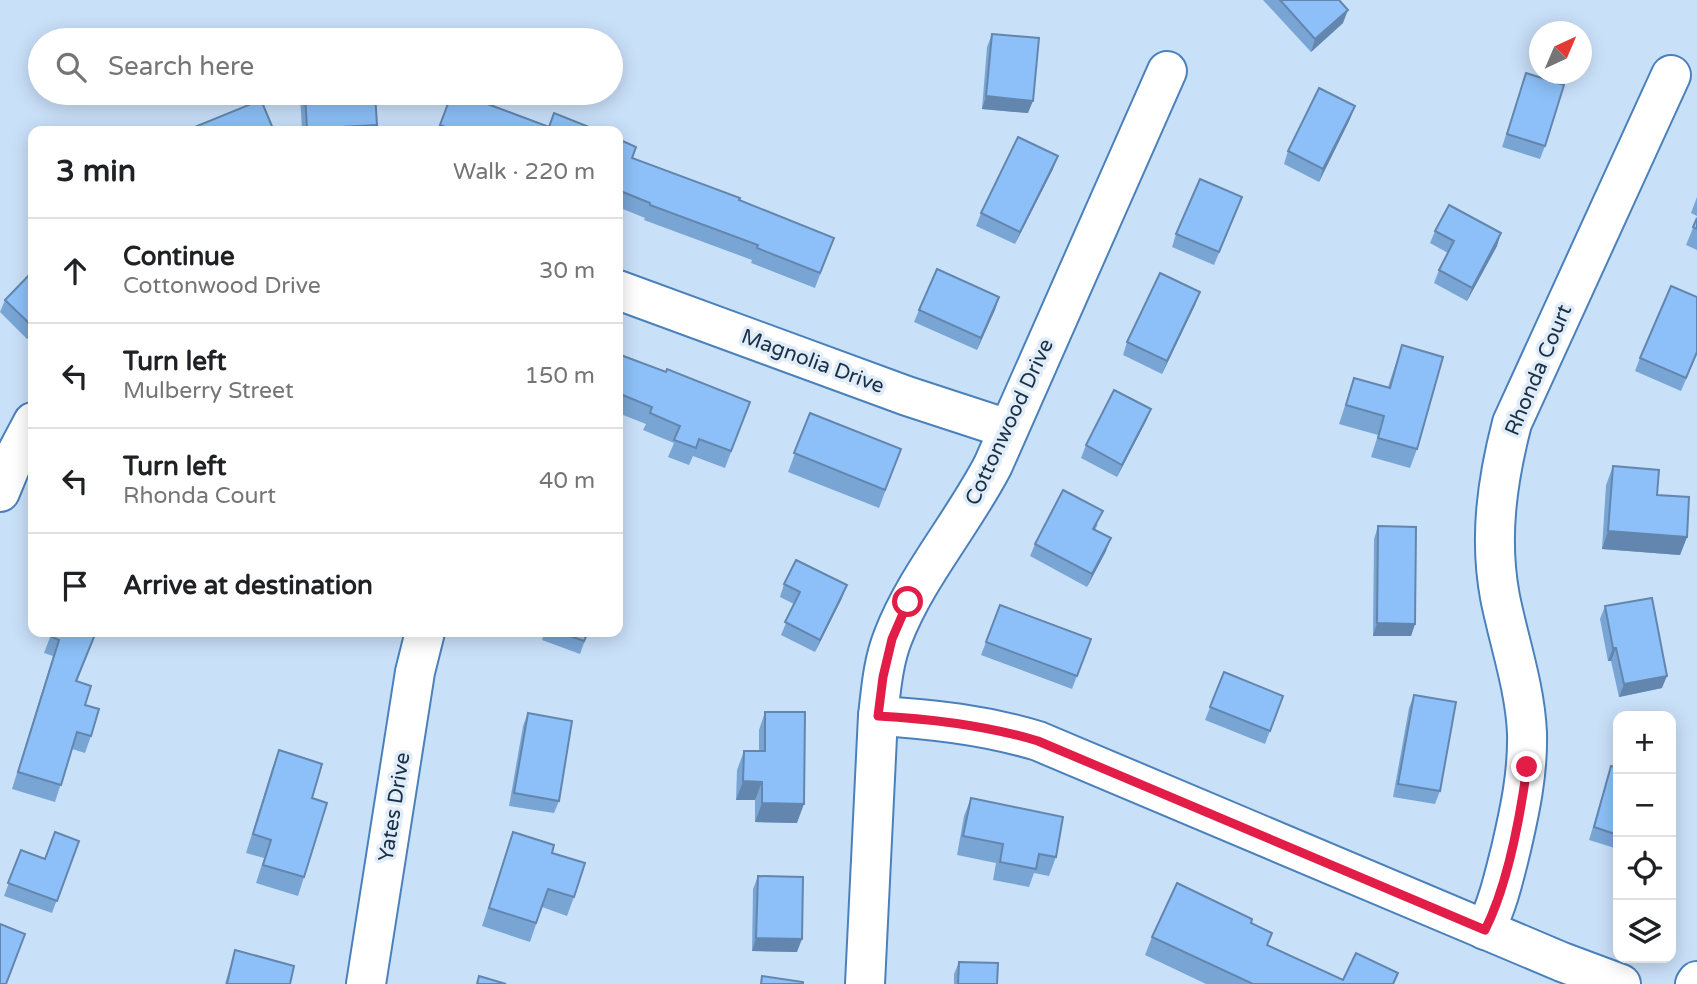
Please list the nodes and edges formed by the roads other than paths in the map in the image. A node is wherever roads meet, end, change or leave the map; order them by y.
1 (1167, 71) dead end
2 (1671, 75) dead end
3 (623, 292) edge
4 (1008, 429) junction
5 (28, 431) edge
6 (0, 492) edge
7 (424, 637) edge
8 (878, 716) junction
9 (1485, 930) junction
10 (366, 984) edge
11 (865, 984) edge
12 (1621, 984) edge

1 - 4 street, Cottonwood Drive
2 - 9 street, Rhonda Court
3 - 4 street, Magnolia Drive
4 - 8 street, Cottonwood Drive
5 - 6 street
7 - 10 street, Yates Drive
8 - 9 street
8 - 11 street, Cottonwood Drive
9 - 12 street

